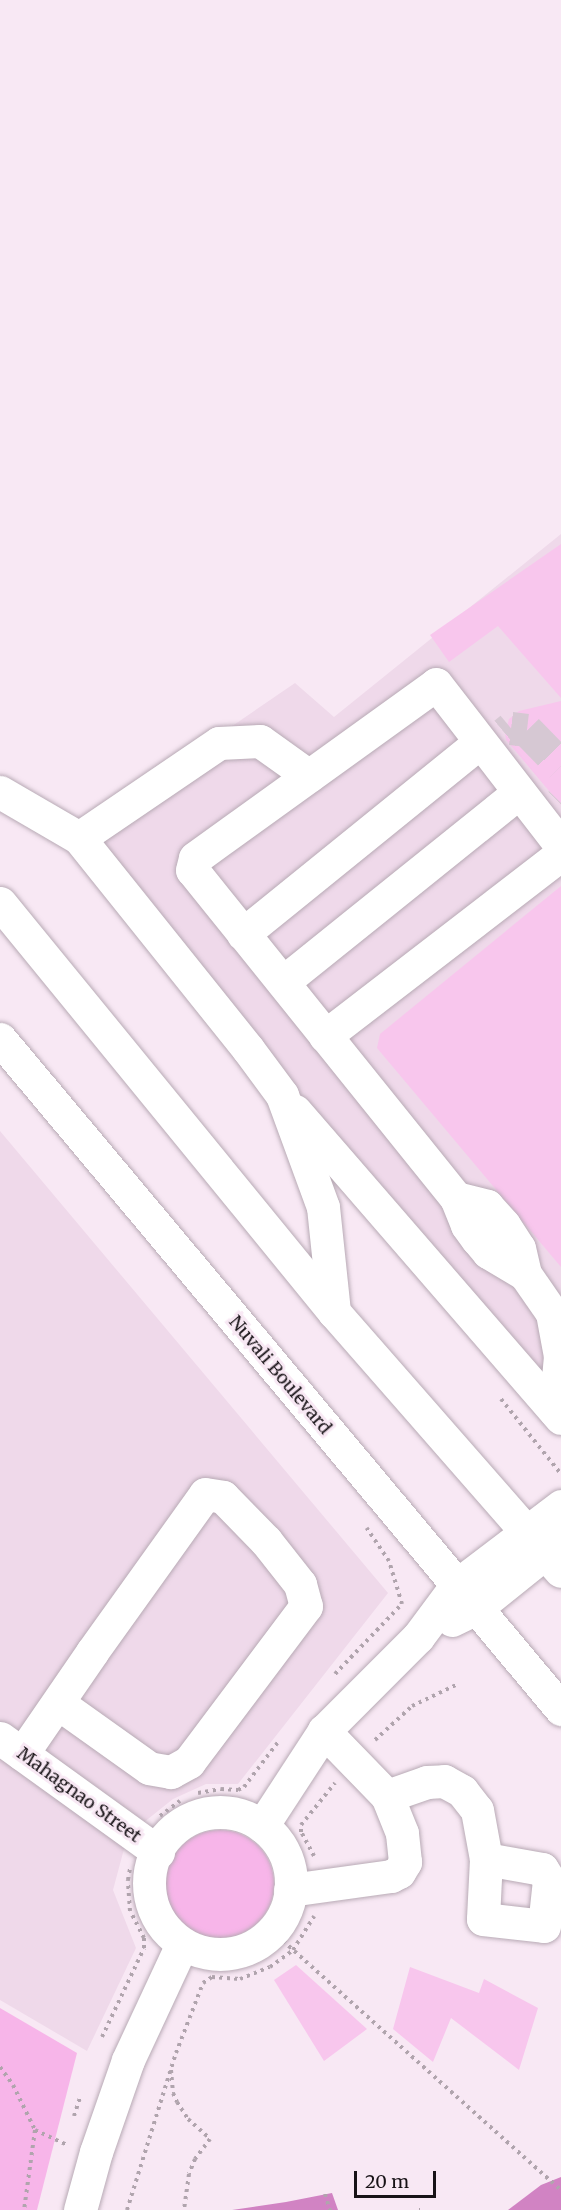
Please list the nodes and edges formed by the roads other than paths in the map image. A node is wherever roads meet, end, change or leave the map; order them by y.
1 (490, 741) junction
2 (309, 776) junction
3 (0, 792) edge
4 (519, 792) junction
5 (550, 811) edge
6 (80, 838) junction
7 (561, 846) edge
8 (561, 854) edge
9 (0, 903) edge
10 (243, 934) junction
11 (283, 982) junction
12 (326, 1036) junction
13 (0, 1039) edge
14 (282, 1095) junction
15 (334, 1311) junction
16 (558, 1414) edge
17 (561, 1506) edge
18 (548, 1549) edge
19 (466, 1598) junction
20 (57, 1703) junction
21 (561, 1709) edge
22 (324, 1731) junction
23 (11, 1746) edge
24 (387, 1796) junction
25 (262, 1826) junction
26 (150, 1846) junction
27 (486, 1859) dead end
28 (305, 1888) junction
29 (182, 1944) junction
30 (80, 2210) edge

1 - 2 main road
1 - 4 main road
1 - 10 main road
2 - 6 main road
2 - 10 main road
3 - 6 main road
4 - 5 main road
4 - 11 main road
5 - 7 main road
6 - 14 main road
8 - 12 main road
9 - 15 main road
10 - 11 main road
11 - 12 main road
12 - 16 main road
13 - 19 main road, Nuvali Boulevard
14 - 15 main road
14 - 16 main road
15 - 18 main road
17 - 18 main road
18 - 19 main road
19 - 21 main road, Nuvali Boulevard
19 - 22 main road
20 - 20 main road
20 - 23 main road
22 - 24 main road
22 - 25 main road
23 - 26 main road, Mahagnao Street
24 - 27 main road
24 - 28 main road
25 - 26 main road
25 - 28 main road
26 - 29 main road
28 - 29 main road
29 - 30 main road

